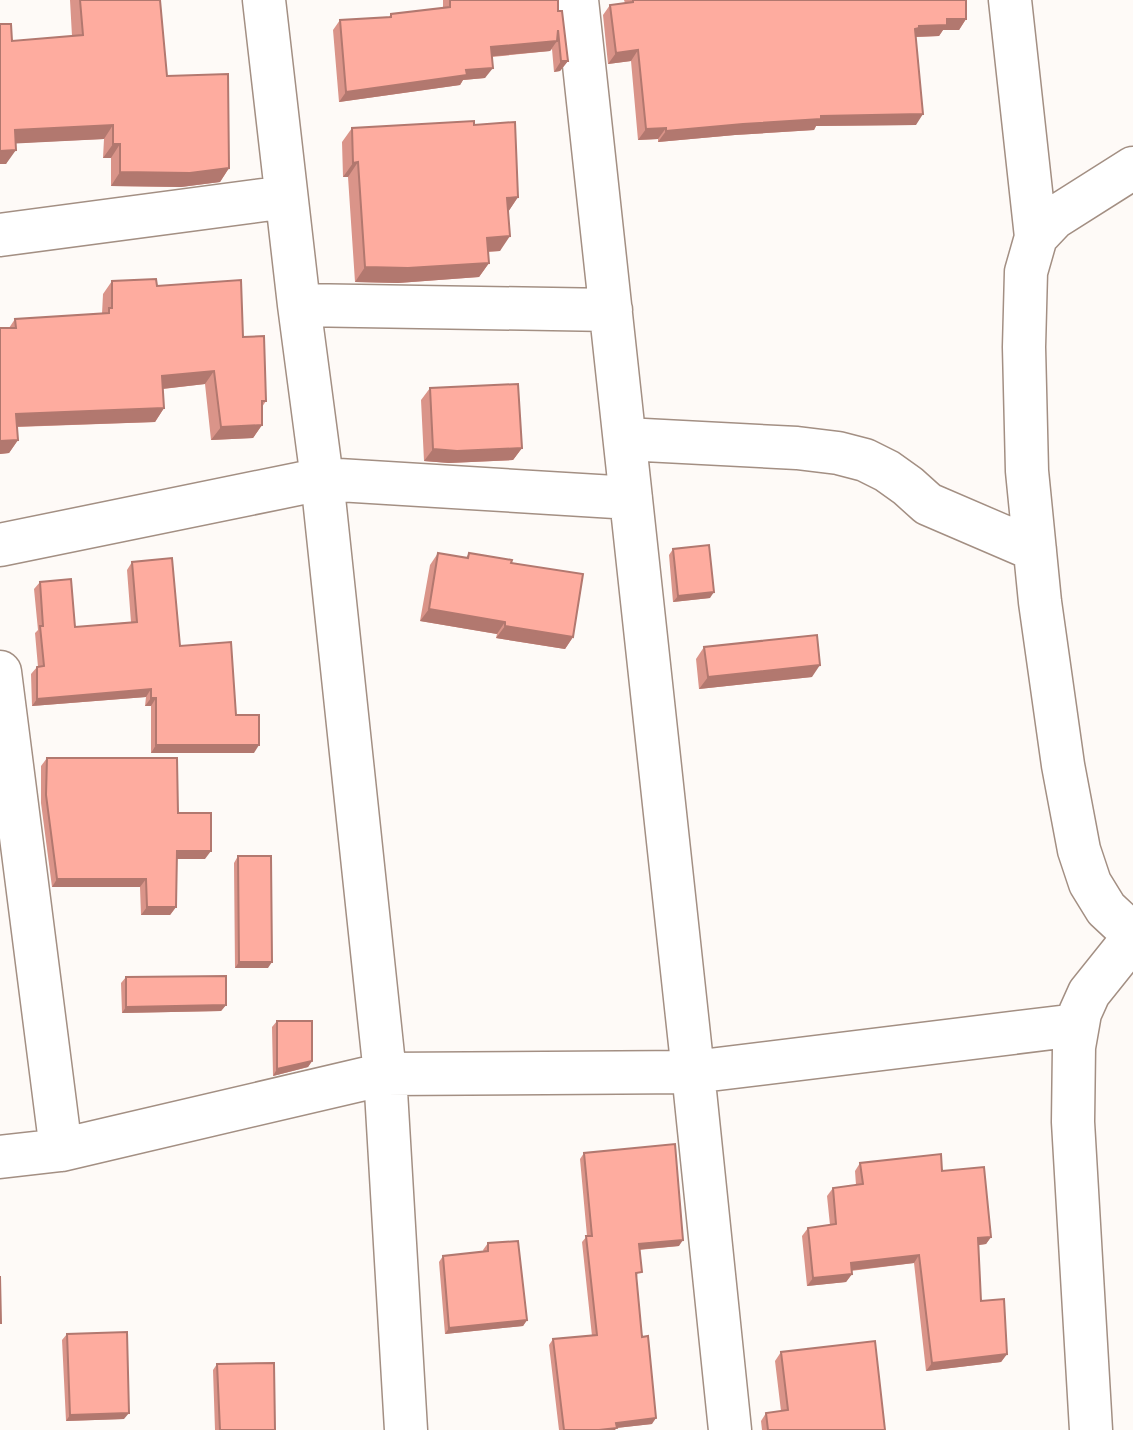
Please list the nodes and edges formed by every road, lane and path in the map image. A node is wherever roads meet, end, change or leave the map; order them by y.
1 (264, 0) edge
2 (577, 0) edge
3 (1010, 0) edge
4 (1133, 168) edge
5 (286, 197) junction
6 (0, 235) edge
7 (1036, 237) junction
8 (299, 305) junction
9 (611, 310) junction
10 (625, 439) junction
11 (322, 479) junction
12 (631, 498) junction
13 (0, 545) edge
14 (1035, 550) junction
15 (0, 672) edge
16 (11, 848) edge
17 (1133, 930) edge
18 (1133, 938) edge
19 (1077, 1025) junction
20 (693, 1072) junction
21 (385, 1074) junction
22 (61, 1150) junction
23 (0, 1157) edge
24 (397, 1429) edge
25 (730, 1430) edge
26 (1091, 1430) edge

1 - 5 street
2 - 9 street
3 - 7 street
4 - 7 street
5 - 6 street
5 - 8 street
7 - 14 street
8 - 9 street
8 - 11 street
9 - 10 street
10 - 12 street
10 - 14 street
11 - 12 street
11 - 13 street
11 - 21 street
12 - 20 street
14 - 17 street
15 - 16 street
16 - 22 street
18 - 19 street
19 - 20 street
19 - 26 street
20 - 21 street
20 - 25 street
21 - 22 street
21 - 24 street
22 - 23 street

